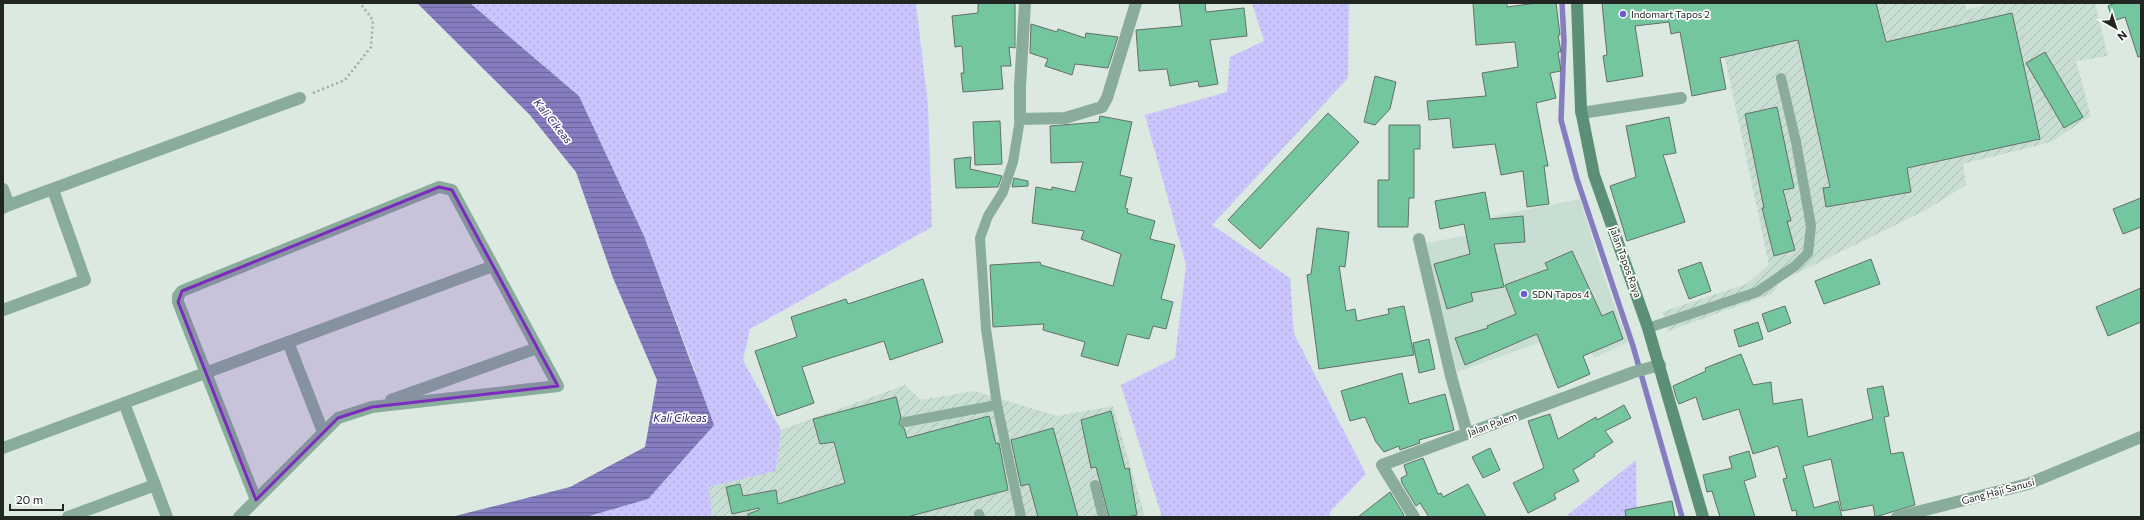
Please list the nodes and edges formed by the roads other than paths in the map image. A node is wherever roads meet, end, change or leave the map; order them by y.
1 (1025, 3) edge
2 (1136, 3) edge
3 (1577, 3) edge
4 (1781, 78) dead end
5 (300, 98) road end
6 (1681, 98) dead end
7 (1581, 113) junction
8 (1020, 119) junction
9 (3, 189) edge
10 (53, 190) junction
11 (6, 207) edge
12 (1419, 239) dead end
13 (493, 266) junction
14 (3, 310) edge
15 (1648, 328) junction
16 (288, 342) junction
17 (537, 348) junction
18 (1660, 365) junction
19 (206, 372) junction
20 (124, 403) junction
21 (997, 405) junction
22 (372, 407) junction
23 (905, 422) dead end
24 (323, 432) junction
25 (1467, 433) junction
26 (2141, 437) edge
27 (3, 448) edge
28 (155, 485) junction
29 (1094, 485) dead end
30 (256, 500) junction
31 (75, 516) edge
32 (167, 517) edge
33 (239, 517) edge
34 (1021, 517) edge
35 (1103, 517) edge
36 (1414, 517) edge
37 (1703, 517) edge
38 (1897, 517) edge

1 - 8 street
2 - 8 street
3 - 7 main road, Jalan Tapos Raya
4 - 15 lane
5 - 10 street
6 - 7 street
7 - 15 main road, Jalan Tapos Raya
8 - 21 lane
9 - 11 street
10 - 11 street
10 - 14 street
12 - 25 street
13 - 16 street
13 - 17 street
13 - 19 street
15 - 18 main road, Jalan Tapos Raya
16 - 19 street
16 - 24 street
17 - 22 street
17 - 22 street
18 - 25 street, Jalan Palem
18 - 37 main road, Jalan Tapos Raya
19 - 20 street
19 - 30 street
20 - 27 street
20 - 28 street
21 - 23 lane
21 - 34 lane
22 - 24 street
24 - 30 street
25 - 36 street, Jalan Palem
26 - 38 street, Gang Haji Sanusi
28 - 31 street
28 - 32 street
29 - 35 lane
30 - 33 street

